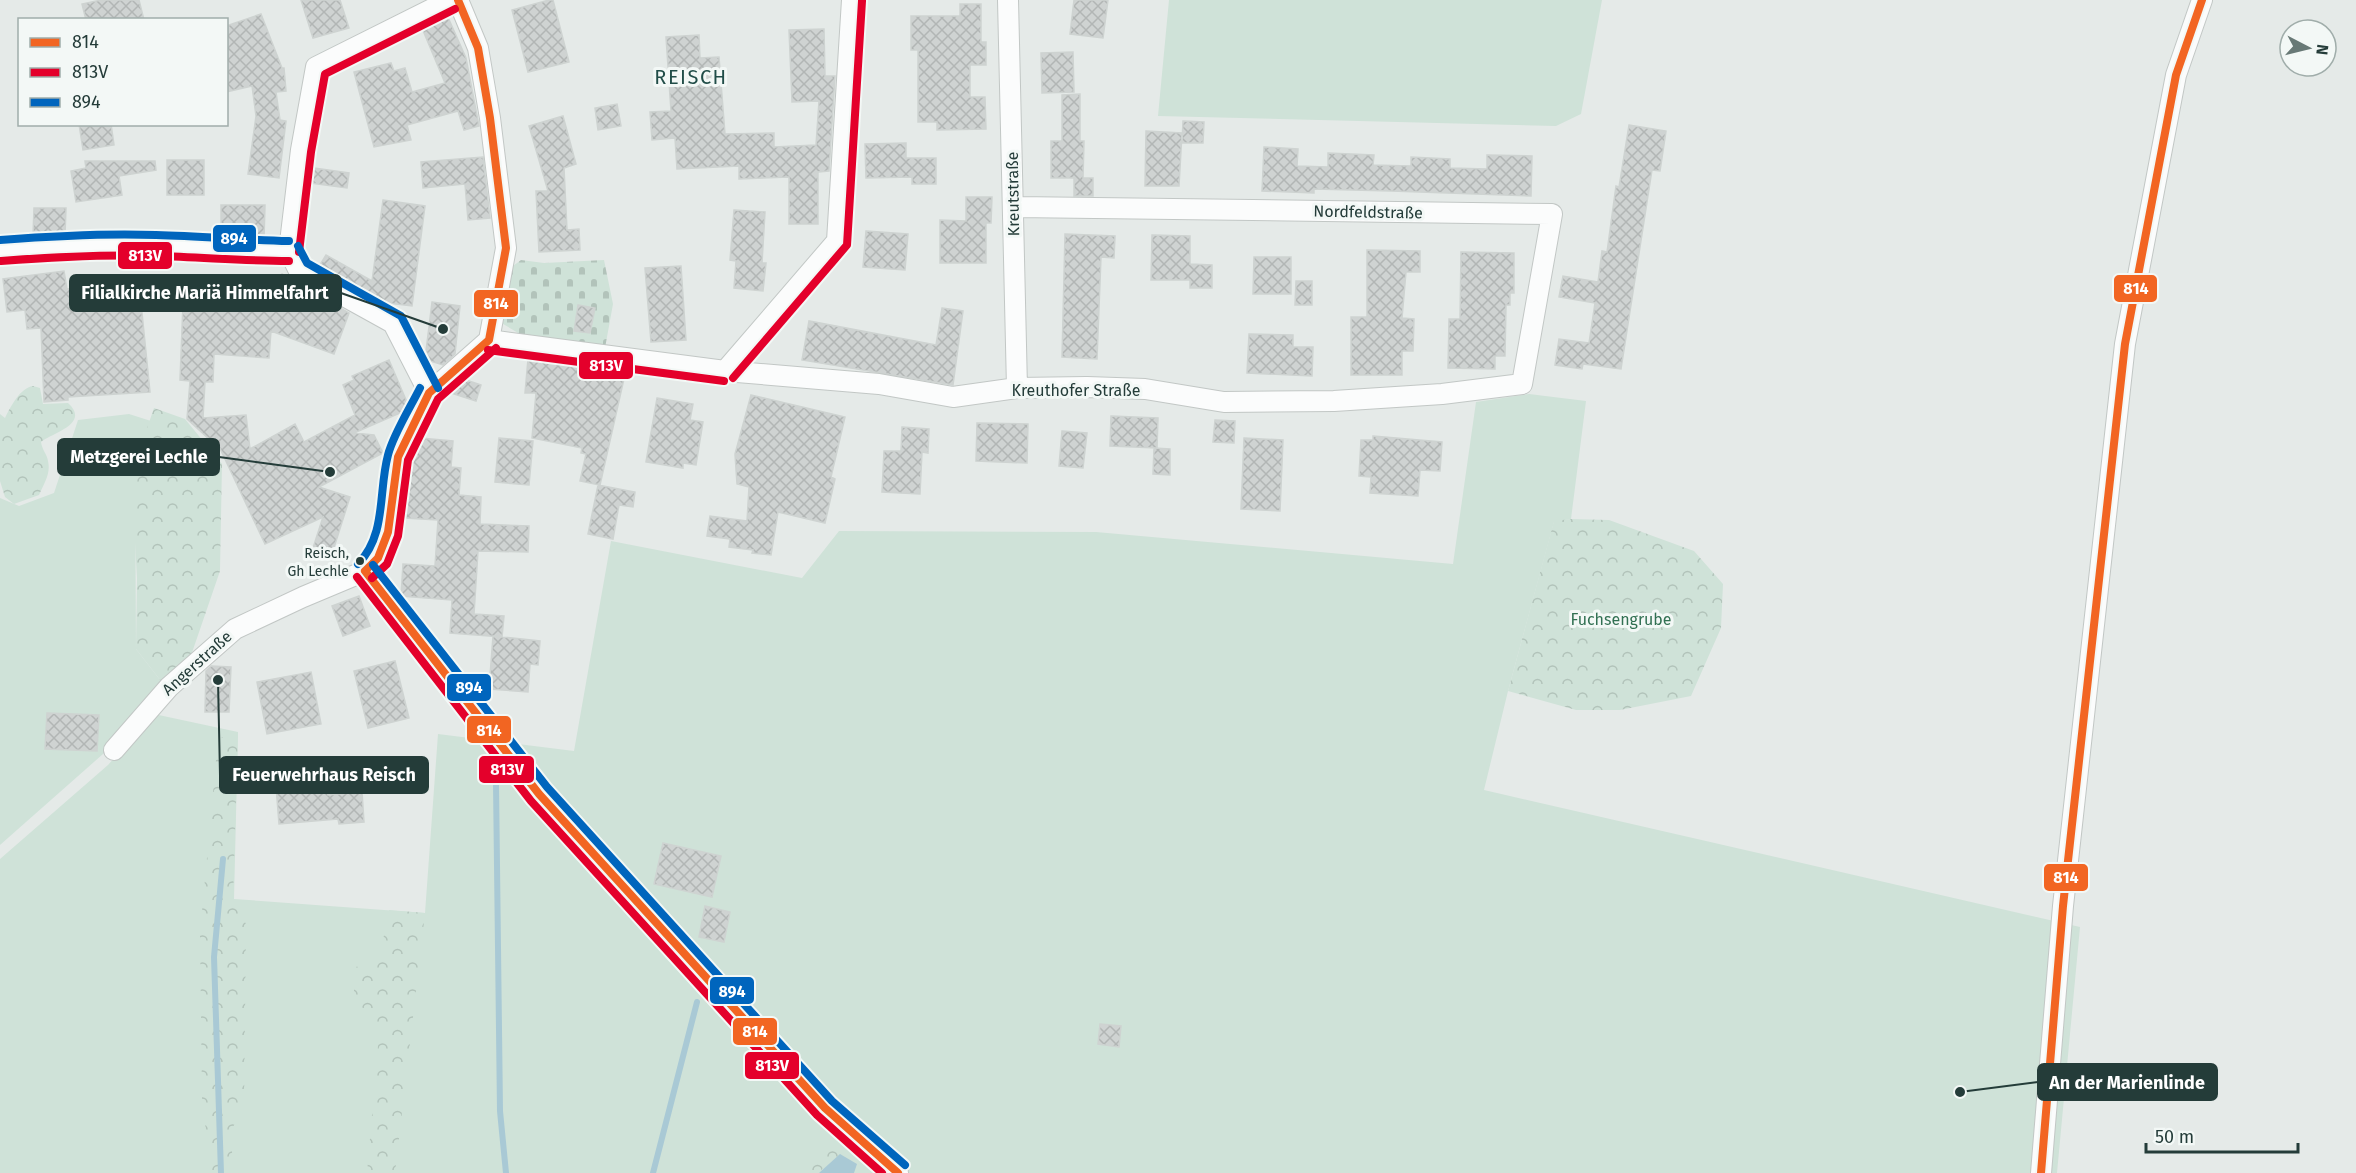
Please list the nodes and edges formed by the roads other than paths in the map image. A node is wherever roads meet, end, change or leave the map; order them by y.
1 (450, 0) edge
2 (458, 0) edge
3 (852, 0) edge
4 (1008, 0) edge
5 (2202, 0) edge
6 (1013, 207) junction
7 (0, 251) edge
8 (290, 251) junction
9 (489, 340) junction
10 (725, 371) junction
11 (1522, 384) joint
12 (1017, 388) junction
13 (429, 393) junction
14 (365, 571) junction
15 (114, 750) dead end
16 (897, 1173) edge
17 (2041, 1173) edge

1 - 8 street
2 - 9 street
3 - 10 street
4 - 6 street, Kreutstraße
5 - 17 street
6 - 11 street, Nordfeldstraße
6 - 12 street, Kreutstraße
7 - 8 street
8 - 13 street
9 - 10 street, Kreuthofer Straße
9 - 13 street
10 - 12 street, Kreuthofer Straße
11 - 12 street, Kreuthofer Straße
13 - 14 street
14 - 15 street, Angerstraße
14 - 16 street

